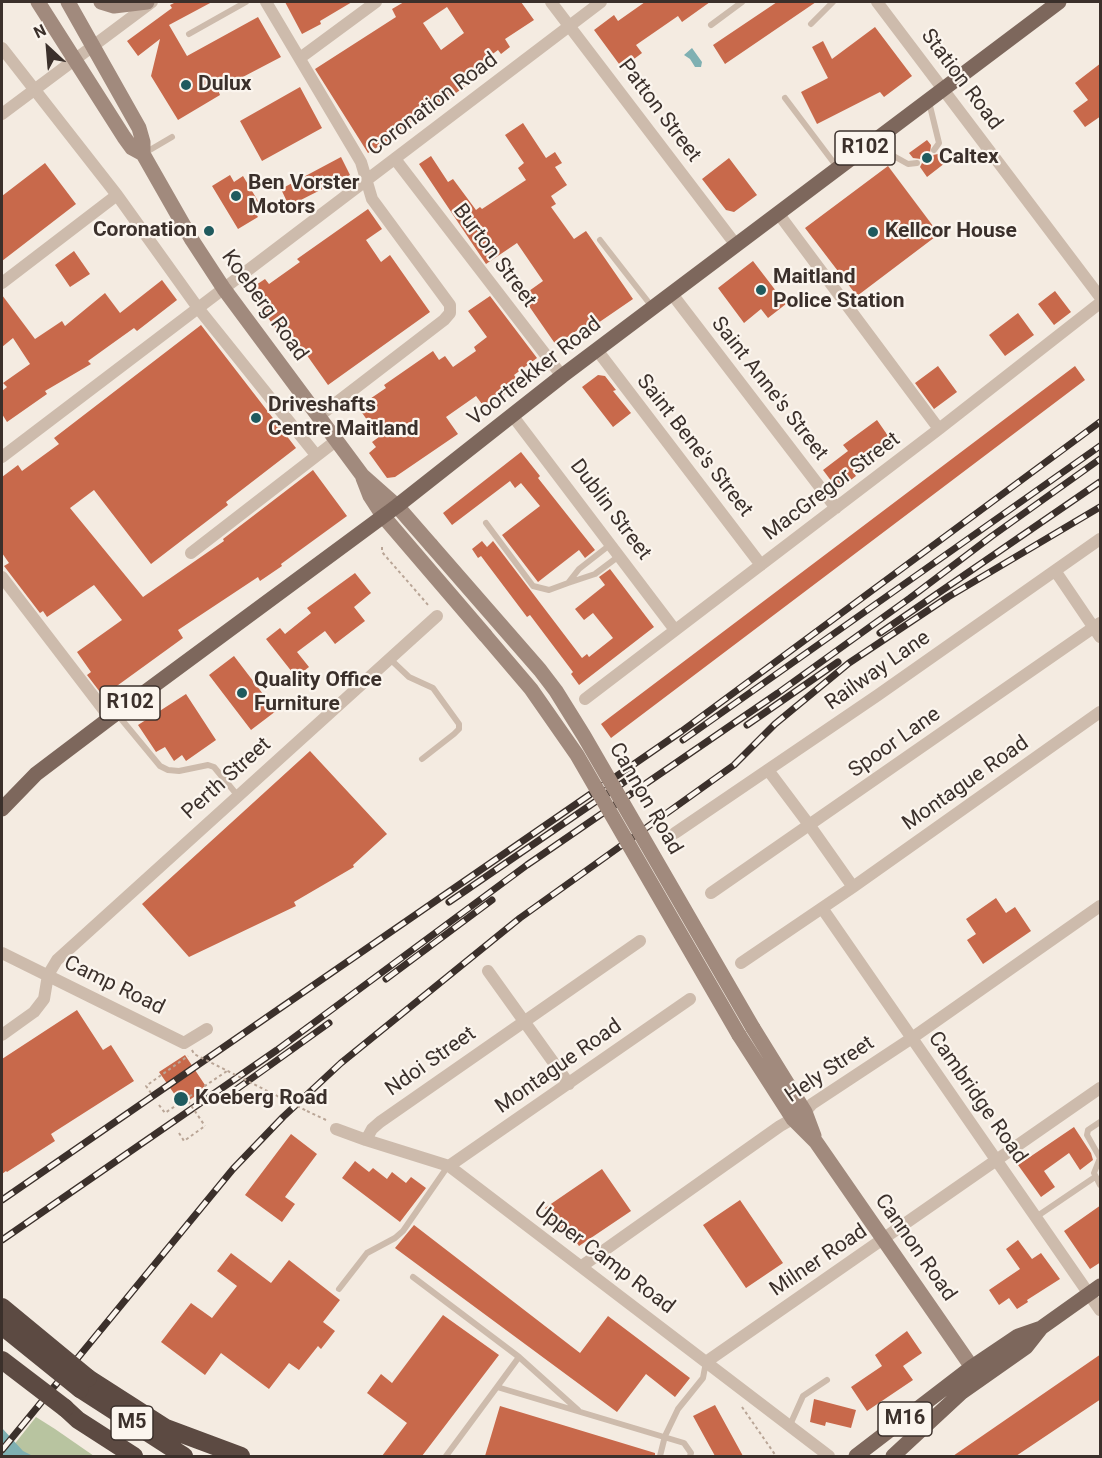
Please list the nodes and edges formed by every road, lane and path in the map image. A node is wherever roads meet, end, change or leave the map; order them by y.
1 (38, 2) edge
2 (68, 2) edge
3 (101, 2) edge
4 (147, 2) edge
5 (152, 2) edge
6 (246, 2) edge
7 (266, 2) edge
8 (376, 2) edge
9 (551, 2) edge
10 (601, 2) edge
11 (742, 2) edge
12 (833, 2) edge
13 (877, 2) edge
14 (1059, 2) edge
15 (811, 24) dead end
16 (711, 25) dead end
17 (569, 26) junction
18 (189, 34) dead end
19 (92, 46) junction
20 (2, 48) edge
21 (75, 58) junction
22 (300, 58) junction
23 (33, 90) junction
24 (943, 90) junction
25 (785, 98) dead end
26 (929, 100) junction
27 (2, 114) edge
28 (172, 136) dead end
29 (872, 143) junction
30 (934, 150) dead end
31 (143, 154) junction
32 (395, 159) junction
33 (916, 163) dead end
34 (838, 168) junction
35 (366, 181) junction
36 (117, 195) junction
37 (778, 213) junction
38 (600, 240) dead end
39 (736, 245) junction
40 (2, 283) edge
41 (224, 289) junction
42 (672, 294) junction
43 (1101, 297) edge
44 (1101, 303) edge
45 (198, 308) junction
46 (653, 308) junction
47 (597, 350) junction
48 (562, 376) junction
49 (512, 415) junction
50 (319, 416) junction
51 (939, 429) junction
52 (337, 440) junction
53 (316, 455) junction
54 (2, 457) edge
55 (362, 475) junction
56 (397, 506) junction
57 (836, 508) junction
58 (383, 516) junction
59 (486, 523) dead end
60 (1101, 539) edge
61 (611, 544) junction
62 (382, 547) dead end
63 (191, 553) dead end
64 (620, 556) junction
65 (761, 565) junction
66 (1056, 572) junction
67 (2, 577) edge
68 (568, 583) junction
69 (434, 612) joint
70 (1098, 629) edge
71 (675, 630) junction
72 (390, 658) junction
73 (585, 699) dead end
74 (1101, 712) edge
75 (113, 715) junction
76 (422, 759) dead end
77 (768, 770) junction
78 (36, 774) junction
79 (2, 794) edge
80 (238, 796) junction
81 (2, 809) edge
82 (810, 826) junction
83 (675, 833) dead end
84 (853, 887) junction
85 (711, 893) dead end
86 (1101, 906) edge
87 (822, 908) junction
88 (640, 941) dead end
89 (2, 953) edge
90 (741, 963) dead end
91 (488, 971) dead end
92 (48, 975) junction
93 (690, 999) dead end
94 (525, 1022) junction
95 (207, 1029) dead end
96 (746, 1032) junction
97 (2, 1035) edge
98 (912, 1038) junction
99 (192, 1050) dead end
100 (194, 1054) junction
101 (227, 1071) junction
102 (569, 1084) junction
103 (1101, 1088) edge
104 (151, 1093) dead end
105 (186, 1098) junction
106 (159, 1105) dead end
107 (799, 1115) junction
108 (1101, 1122) edge
109 (332, 1125) joint
110 (179, 1133) dead end
111 (366, 1140) junction
112 (1098, 1148) edge
113 (996, 1160) junction
114 (449, 1166) junction
115 (1095, 1177) junction
116 (1101, 1185) edge
117 (1036, 1217) junction
118 (884, 1240) junction
119 (582, 1266) junction
120 (413, 1277) dead end
121 (339, 1289) dead end
122 (1095, 1290) edge
123 (2, 1307) edge
124 (1101, 1310) edge
125 (2, 1326) edge
126 (519, 1358) junction
127 (2, 1360) edge
128 (706, 1362) junction
129 (976, 1373) junction
130 (827, 1380) dead end
131 (84, 1384) junction
132 (497, 1387) junction
133 (741, 1401) dead end
134 (580, 1412) junction
135 (78, 1420) junction
136 (789, 1426) junction
137 (665, 1436) junction
138 (111, 1456) edge
139 (134, 1456) edge
140 (184, 1456) edge
141 (241, 1456) edge
142 (447, 1456) edge
143 (660, 1456) edge
144 (690, 1456) edge
145 (776, 1456) edge
146 (829, 1456) edge
147 (856, 1456) edge
148 (893, 1456) edge

1 - 21 main road, Koeberg Road
2 - 19 main road, Koeberg Road
3 - 4 main road
5 - 19 street
6 - 18 lane
7 - 22 street
8 - 22 street
9 - 17 street, Patton Street
10 - 17 street, Coronation Road
11 - 16 lane
12 - 15 lane
13 - 24 street, Station Road
14 - 24 main road, Voortrekker Road / R102
17 - 32 street, Coronation Road
17 - 39 street, Patton Street
19 - 21 street
19 - 31 main road, Koeberg Road
20 - 23 street
21 - 23 street
21 - 31 main road, Koeberg Road
22 - 35 street
23 - 27 street
23 - 36 street
24 - 26 main road, Voortrekker Road / R102
24 - 43 street, Station Road
25 - 34 lane
26 - 29 main road, Voortrekker Road / R102
26 - 30 lane
28 - 31 lane
29 - 33 lane
29 - 34 main road, Voortrekker Road / R102
31 - 41 main road, Koeberg Road
32 - 35 street, Coronation Road
32 - 48 street, Burton Street
34 - 37 main road, Voortrekker Road / R102
35 - 41 street, Coronation Road
35 - 50 street
36 - 40 street
36 - 45 street
37 - 39 main road, Voortrekker Road / R102
37 - 51 street
38 - 46 lane
39 - 42 main road, Voortrekker Road / R102
41 - 45 street, Coronation Road
41 - 50 main road, Koeberg Road
42 - 46 main road, Voortrekker Road / R102
42 - 57 street, Saint Anne's Street
44 - 51 street, MacGregor Street
45 - 53 street
45 - 54 street, Coronation Road
46 - 47 main road, Voortrekker Road / R102
47 - 48 main road, Voortrekker Road / R102
47 - 65 street, Saint Bene's Street
48 - 49 main road, Voortrekker Road / R102
49 - 56 main road, Voortrekker Road / R102
49 - 61 street, Dublin Street
50 - 52 main road, Koeberg Road
51 - 57 street, MacGregor Street
52 - 53 street
52 - 55 main road, Koeberg Road
53 - 63 street
55 - 56 main road, Koeberg Road
55 - 58 main road, Koeberg Road
56 - 58 main road, Voortrekker Road / R102
56 - 96 main road, Cannon Road, bridge
57 - 65 street, MacGregor Street
58 - 75 main road, Voortrekker Road / R102
58 - 96 main road, Cannon Road, bridge
59 - 68 lane
60 - 66 street, Railway Lane
61 - 64 street, Dublin Street
61 - 68 lane
62 - 69 path
64 - 68 lane
64 - 71 street, Dublin Street
65 - 71 street, MacGregor Street
66 - 70 street
66 - 77 street, Railway Lane
67 - 75 street
69 - 72 street, Perth Street
70 - 82 street, Spoor Lane
71 - 73 street, MacGregor Street
72 - 76 lane
72 - 80 street, Perth Street
74 - 84 street, Montague Road
75 - 78 main road, Voortrekker Road / R102
75 - 80 lane
77 - 82 street
77 - 83 street, Railway Lane
78 - 79 main road, Voortrekker Road / R102
78 - 81 main road, Voortrekker Road / R102
80 - 92 street, Perth Street
82 - 84 street
82 - 85 street, Spoor Lane
84 - 87 street, Montague Road
86 - 98 street, Hely Street
87 - 90 street, Montague Road
87 - 98 street, Cambridge Road
88 - 94 street, Ndoi Street
89 - 92 street, Camp Road
91 - 94 street
92 - 95 street, Camp Road
92 - 97 street
93 - 102 street, Montague Road
94 - 102 street
94 - 111 street, Ndoi Street
96 - 107 main road, Cannon Road
98 - 107 street, Hely Street
98 - 113 street, Cambridge Road
99 - 100 path, bridge
100 - 101 path, bridge
100 - 104 path
101 - 105 path
101 - 109 path, bridge
102 - 114 street, Montague Road
103 - 113 street, Milner Road
105 - 106 path
105 - 110 path, bridge
107 - 118 main road, Cannon Road
107 - 119 street, Hely Street
108 - 112 lane
109 - 111 street, Upper Camp Road
111 - 114 street, Upper Camp Road
112 - 115 lane
113 - 117 street, Cambridge Road
113 - 118 street, Milner Road
114 - 119 street, Upper Camp Road
114 - 121 lane
115 - 116 lane
115 - 117 lane
117 - 122 street, Cambridge Road
118 - 128 street, Milner Road
118 - 129 main road, Cannon Road
119 - 128 street, Upper Camp Road
120 - 126 lane
122 - 124 street, Cambridge Road
122 - 129 main road, M16
123 - 131 highway, bridge
125 - 131 highway, M5, bridge
126 - 132 lane
126 - 134 lane
127 - 135 highway, M5, bridge
128 - 136 street, Upper Camp Road
128 - 137 lane
129 - 147 main road, M16
129 - 148 main road, M16
130 - 136 lane
131 - 140 highway, M5
131 - 141 highway
132 - 134 lane
132 - 142 lane
133 - 145 path
134 - 137 lane
135 - 138 highway
135 - 139 highway, M5
136 - 146 street, Upper Camp Road
137 - 143 lane
137 - 144 lane

